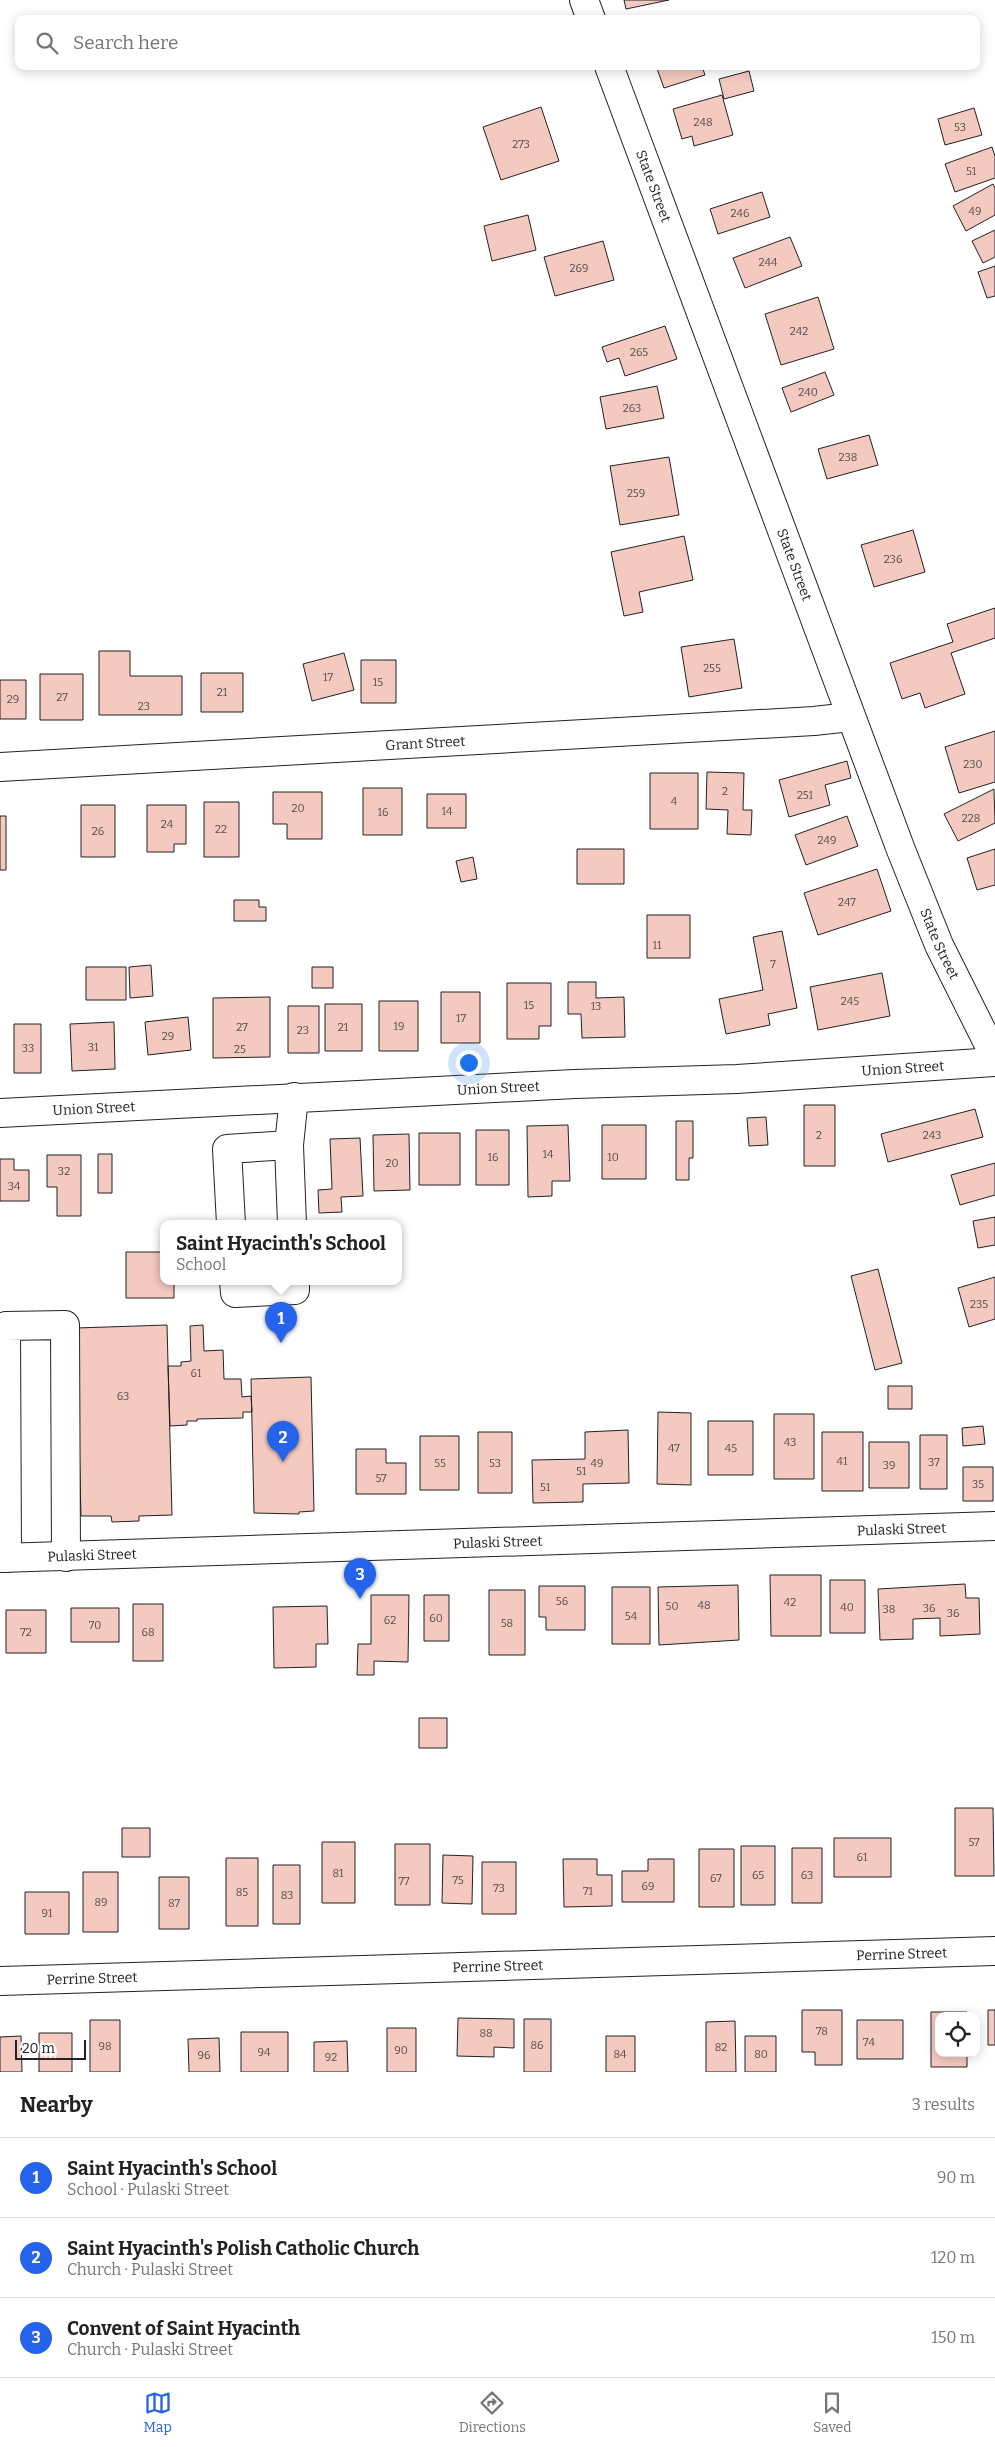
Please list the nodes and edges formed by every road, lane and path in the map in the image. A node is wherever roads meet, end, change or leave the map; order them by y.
1 (584, 0) edge
2 (590, 15) edge
3 (610, 70) edge
4 (850, 717) junction
5 (0, 767) edge
6 (995, 1056) edge
7 (995, 1062) edge
8 (294, 1097) junction
9 (0, 1113) edge
10 (289, 1146) junction
11 (231, 1220) edge
12 (292, 1220) edge
13 (234, 1285) edge
14 (295, 1285) edge
15 (995, 1526) edge
16 (66, 1557) junction
17 (4, 1558) edge
18 (995, 1951) edge
19 (0, 1981) edge

1 - 2 street
3 - 4 street, State Street
4 - 5 street, Grant Street
4 - 6 street, State Street
7 - 8 street, Union Street
8 - 9 street, Union Street
8 - 10 street
10 - 11 street
10 - 12 street
13 - 14 street
15 - 16 street, Pulaski Street
16 - 17 street, Pulaski Street
16 - 17 street
18 - 19 street, Perrine Street

